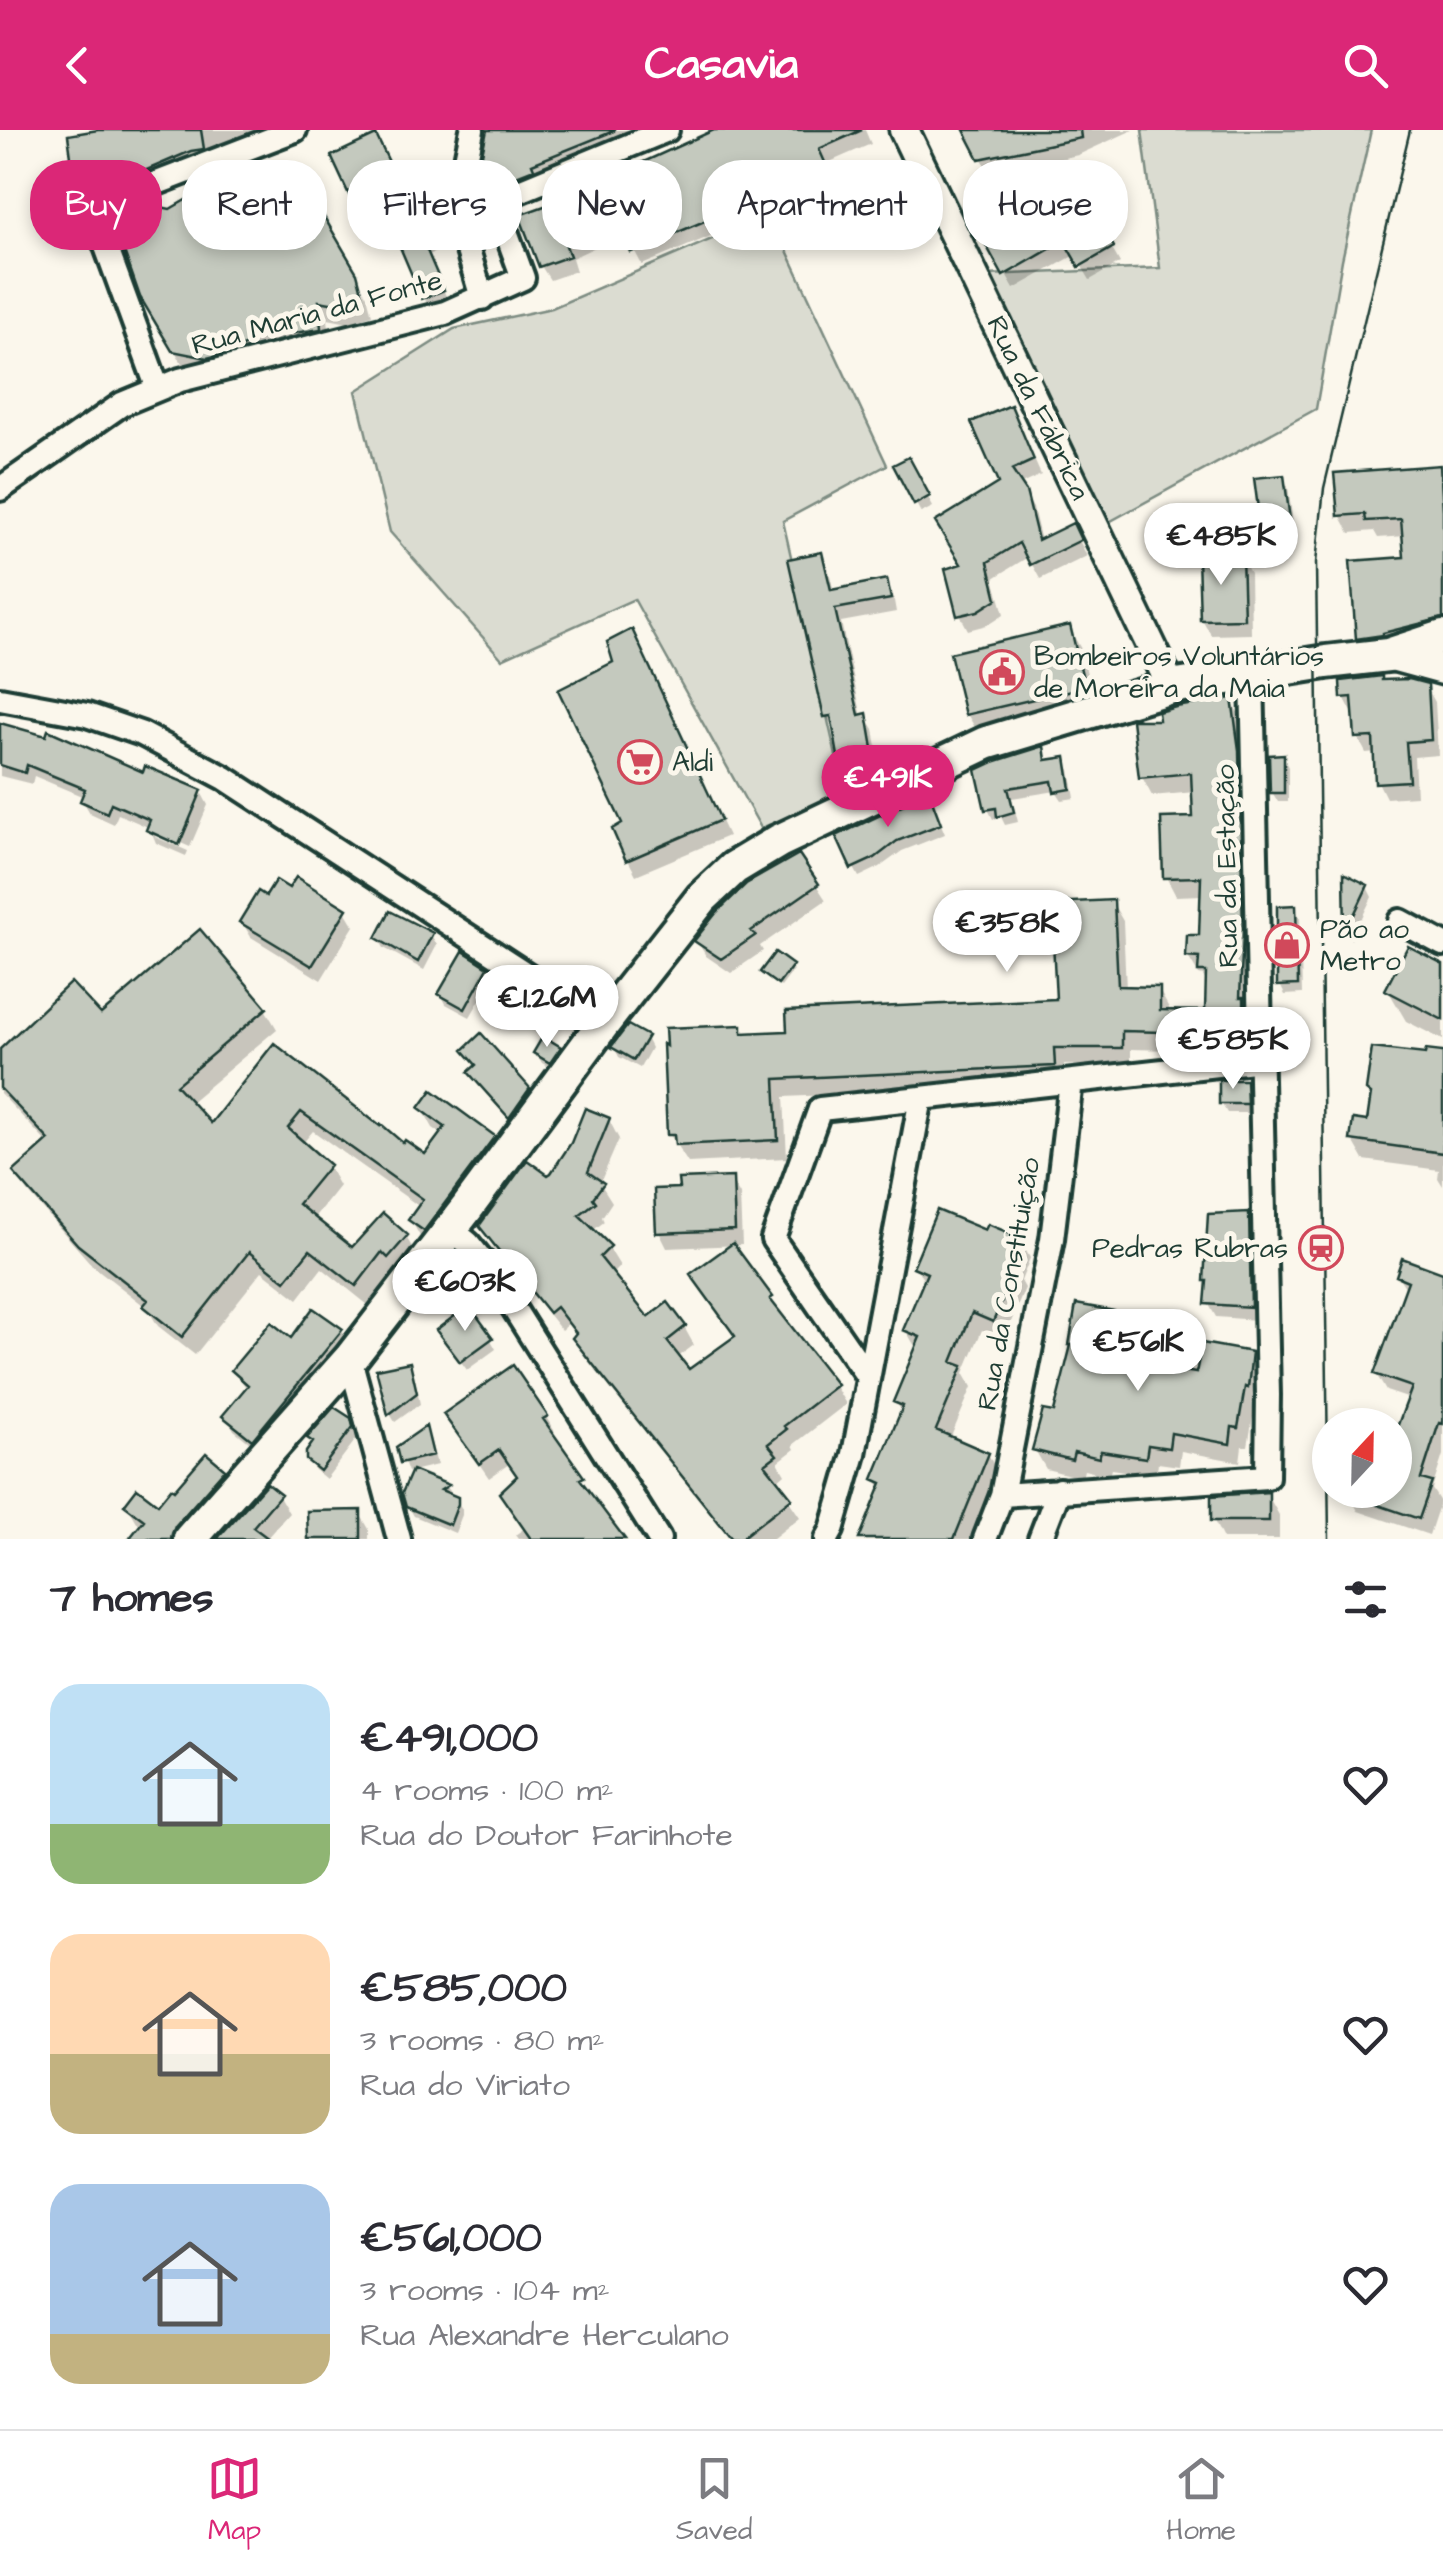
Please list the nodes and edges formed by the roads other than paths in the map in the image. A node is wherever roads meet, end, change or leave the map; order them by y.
1 (295, 130) edge
2 (472, 130) edge
3 (667, 130) edge
4 (904, 130) edge
5 (466, 160) edge
6 (522, 190) edge
7 (468, 250) edge
8 (513, 250) edge
9 (482, 298) junction
10 (158, 389) junction
11 (0, 489) edge
12 (1443, 636) edge
13 (1388, 655) junction
14 (1443, 670) edge
15 (1252, 675) junction
16 (1171, 686) junction
17 (0, 700) edge
18 (1400, 921) dead end
19 (1443, 944) edge
20 (602, 1024) junction
21 (1262, 1060) junction
22 (1071, 1082) junction
23 (920, 1098) junction
24 (451, 1228) junction
25 (350, 1358) junction
26 (868, 1377) junction
27 (1059, 1490) junction
28 (1002, 1495) junction
29 (190, 1539) edge
30 (399, 1539) edge
31 (659, 1539) edge
32 (828, 1539) edge
33 (986, 1539) edge
34 (1040, 1539) edge

1 - 10 street
2 - 5 street
3 - 6 street
4 - 16 street, Rua da Fábrica
7 - 9 street, Rua Maria da Fonte
8 - 9 street
9 - 10 street, Rua Maria da Fonte
10 - 11 street, Rua Maria da Fonte
12 - 13 main road
13 - 14 street
13 - 15 main road
15 - 16 main road
15 - 21 street, Rua da Estação
16 - 20 main road
17 - 20 street
18 - 19 street
20 - 24 main road
21 - 22 street
21 - 27 street, Rua da Estação
22 - 23 street
22 - 28 street, Rua da Constituição
23 - 26 street
23 - 26 street
24 - 25 main road
24 - 31 street
25 - 29 main road
25 - 30 street
26 - 32 street
27 - 28 street
27 - 34 street
28 - 33 street, Rua da Constituição

